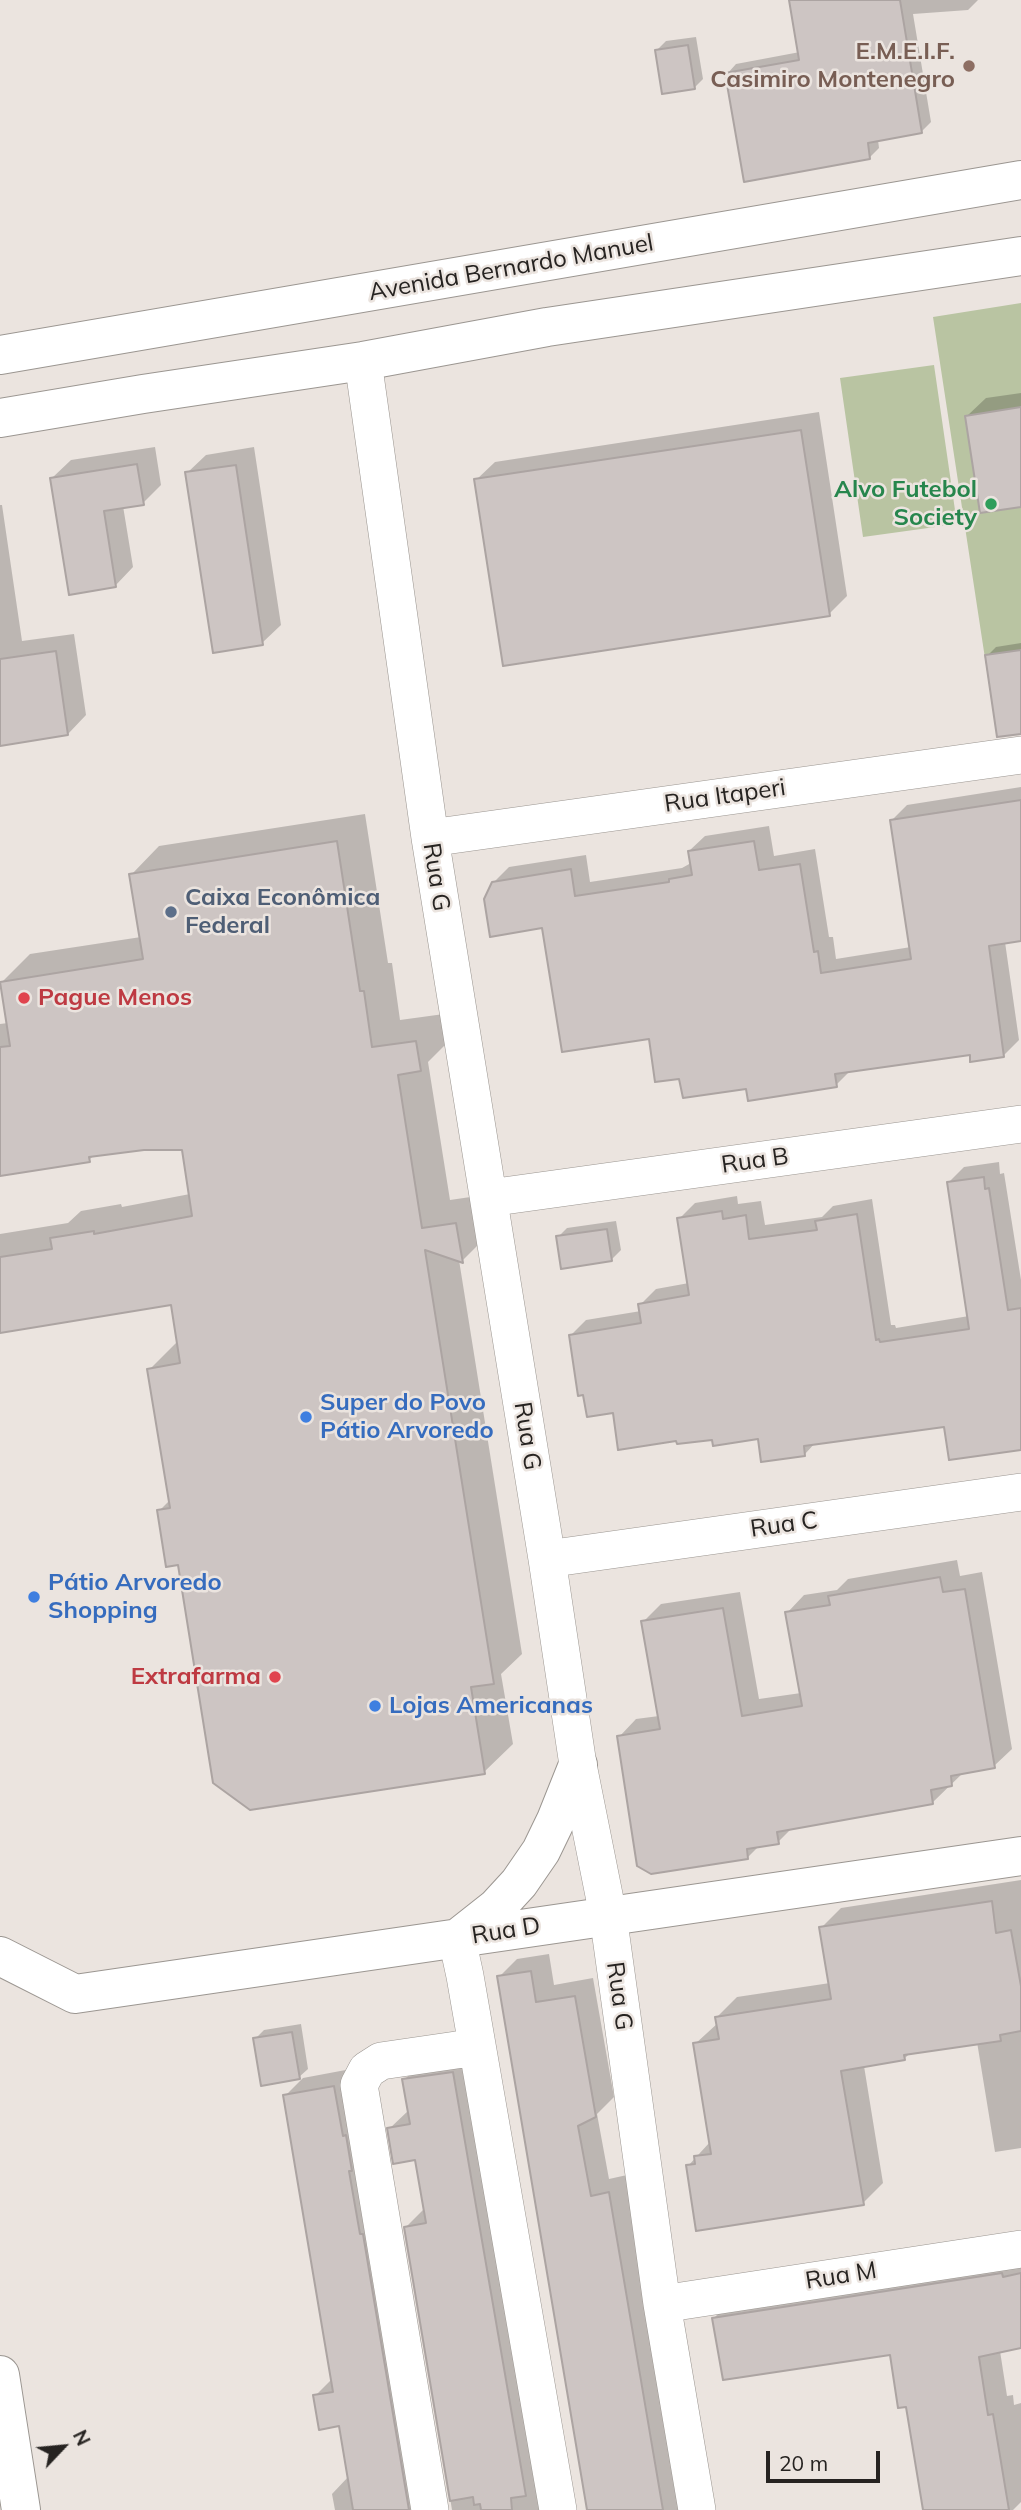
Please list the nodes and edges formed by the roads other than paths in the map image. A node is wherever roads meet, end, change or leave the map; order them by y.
1 (1021, 180) edge
2 (1021, 256) edge
3 (0, 355) edge
4 (363, 361) junction
5 (0, 418) edge
6 (1021, 755) edge
7 (430, 838) junction
8 (1021, 1124) edge
9 (489, 1198) junction
10 (1021, 1492) edge
11 (547, 1559) junction
12 (578, 1765) junction
13 (1021, 1856) edge
14 (608, 1915) junction
15 (457, 1939) junction
16 (0, 1956) edge
17 (477, 2047) junction
18 (1021, 2249) edge
19 (662, 2304) junction
20 (0, 2375) edge
21 (22, 2510) edge
22 (430, 2510) edge
23 (558, 2510) edge
24 (697, 2510) edge

1 - 3 main road, Avenida Bernardo Manuel
2 - 4 main road
4 - 5 main road
4 - 7 street, Rua G
6 - 7 street, Rua Itaperi
7 - 9 street, Rua G
8 - 9 street, Rua B
9 - 11 street, Rua G
10 - 11 street, Rua C
11 - 12 street, Rua G
12 - 14 street, Rua G
12 - 15 main road
13 - 14 main road, Rua D
14 - 15 main road, Rua D
14 - 19 street, Rua G
15 - 16 main road, Rua D
15 - 17 street
17 - 22 street
17 - 23 street
18 - 19 street, Rua M
19 - 24 street, Rua G
20 - 21 main road

